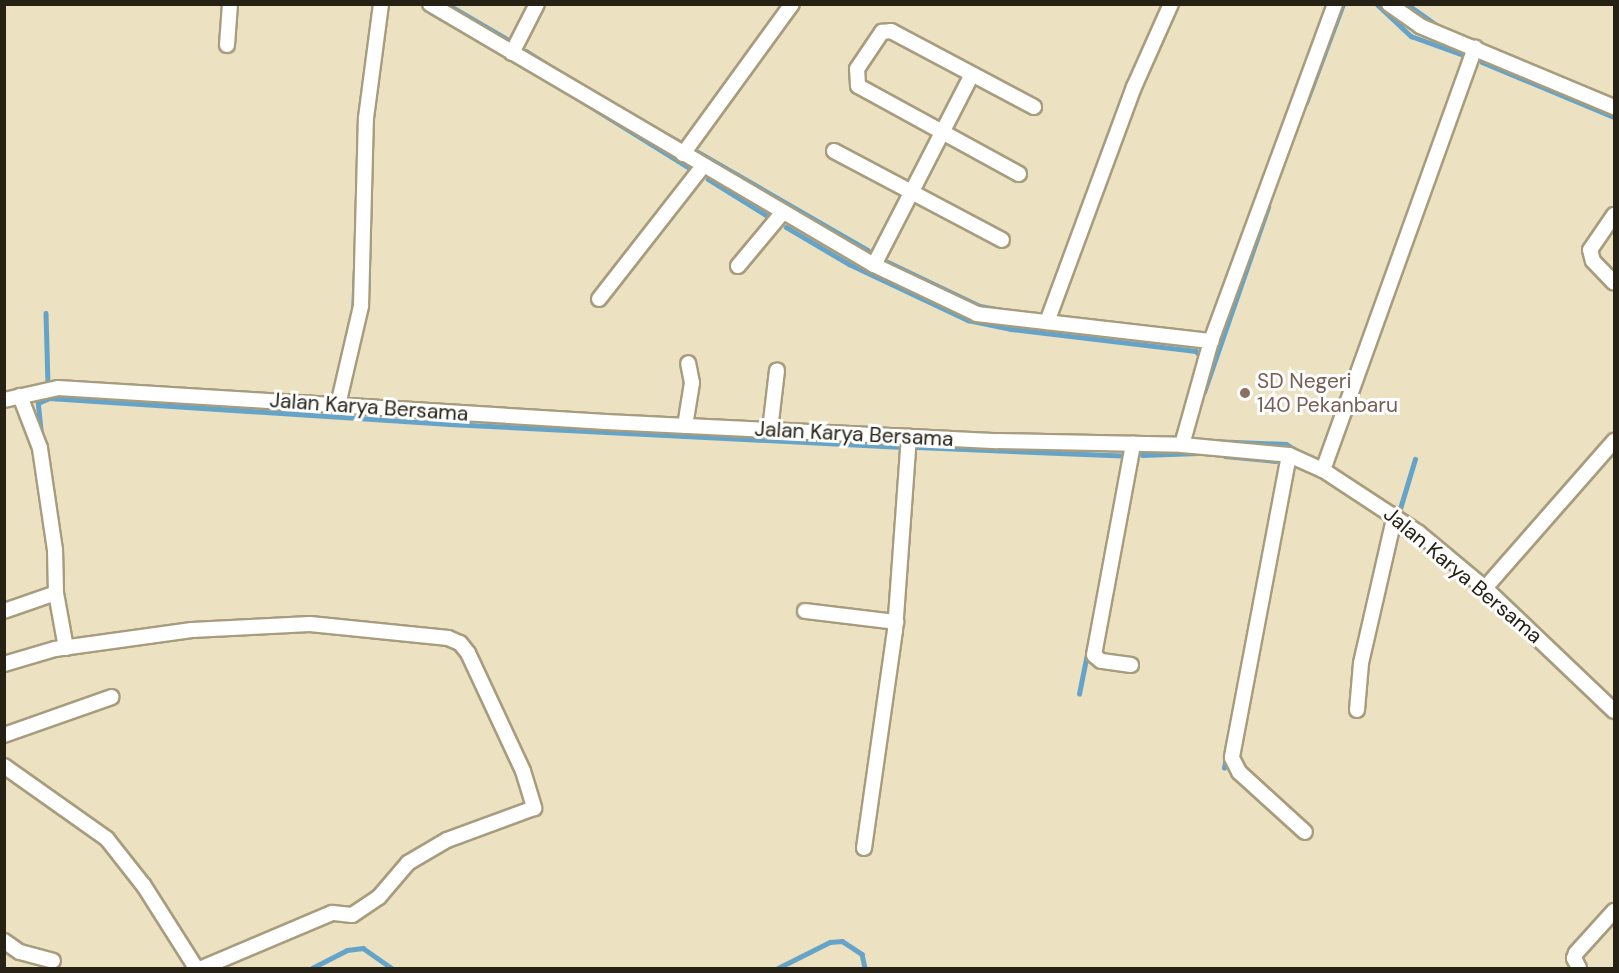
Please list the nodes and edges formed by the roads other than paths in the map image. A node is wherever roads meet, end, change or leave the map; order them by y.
1 (230, 4) edge
2 (381, 4) edge
3 (430, 4) edge
4 (537, 4) edge
5 (792, 4) edge
6 (1171, 4) edge
7 (1335, 4) edge
8 (1389, 4) edge
9 (226, 45) dead end
10 (1475, 48) junction
11 (512, 53) junction
12 (971, 76) junction
13 (1034, 107) dead end
14 (1614, 107) edge
15 (942, 133) junction
16 (834, 151) dead end
17 (683, 154) junction
18 (703, 166) junction
19 (1019, 174) dead end
20 (911, 194) junction
21 (783, 212) junction
22 (1614, 215) edge
23 (1002, 240) dead end
24 (874, 265) junction
25 (738, 266) dead end
26 (1614, 283) edge
27 (599, 299) dead end
28 (1047, 322) junction
29 (1211, 341) junction
30 (688, 363) dead end
31 (777, 370) dead end
32 (20, 396) junction
33 (4, 400) edge
34 (338, 405) junction
35 (685, 426) junction
36 (770, 430) junction
37 (909, 437) junction
38 (1614, 441) edge
39 (1132, 444) junction
40 (1182, 446) junction
41 (1288, 455) junction
42 (1323, 470) junction
43 (1395, 515) junction
44 (1485, 588) junction
45 (56, 592) junction
46 (4, 611) edge
47 (805, 611) dead end
48 (896, 622) junction
49 (66, 648) junction
50 (4, 664) edge
51 (1131, 665) dead end
52 (112, 697) dead end
53 (1357, 710) dead end
54 (1614, 711) edge
55 (4, 735) edge
56 (4, 766) edge
57 (1305, 831) dead end
58 (864, 848) dead end
59 (1614, 911) edge
60 (4, 941) edge
61 (53, 961) dead end
62 (196, 969) edge
63 (202, 969) edge
64 (1579, 969) edge

1 - 9 street
2 - 34 street
3 - 11 street
4 - 11 street
5 - 17 street
6 - 28 street
7 - 29 street
8 - 10 street
10 - 14 street
10 - 42 street
11 - 17 street
12 - 13 street
12 - 15 street
12 - 15 street
15 - 19 street
15 - 20 street
16 - 20 street
17 - 18 street
18 - 21 street
18 - 27 street
20 - 23 street
20 - 24 street
21 - 24 street
21 - 25 street
22 - 26 street
24 - 28 street
28 - 29 street
29 - 40 street
30 - 35 street
31 - 36 street
32 - 33 street, Jalan Karya Bersama
32 - 34 street, Jalan Karya Bersama
32 - 45 street
34 - 35 street, Jalan Karya Bersama
35 - 36 street, Jalan Karya Bersama
36 - 37 street, Jalan Karya Bersama
37 - 39 street, Jalan Karya Bersama
37 - 48 street
38 - 44 street
39 - 40 street, Jalan Karya Bersama
39 - 51 street
40 - 41 street, Jalan Karya Bersama
41 - 42 street, Jalan Karya Bersama
41 - 57 street
42 - 43 street, Jalan Karya Bersama
43 - 44 street, Jalan Karya Bersama
43 - 53 street
44 - 54 street, Jalan Karya Bersama
45 - 46 street
45 - 49 street
47 - 48 street
48 - 58 street
49 - 50 street
49 - 63 street
52 - 55 street
56 - 62 street
59 - 64 street
60 - 61 street

